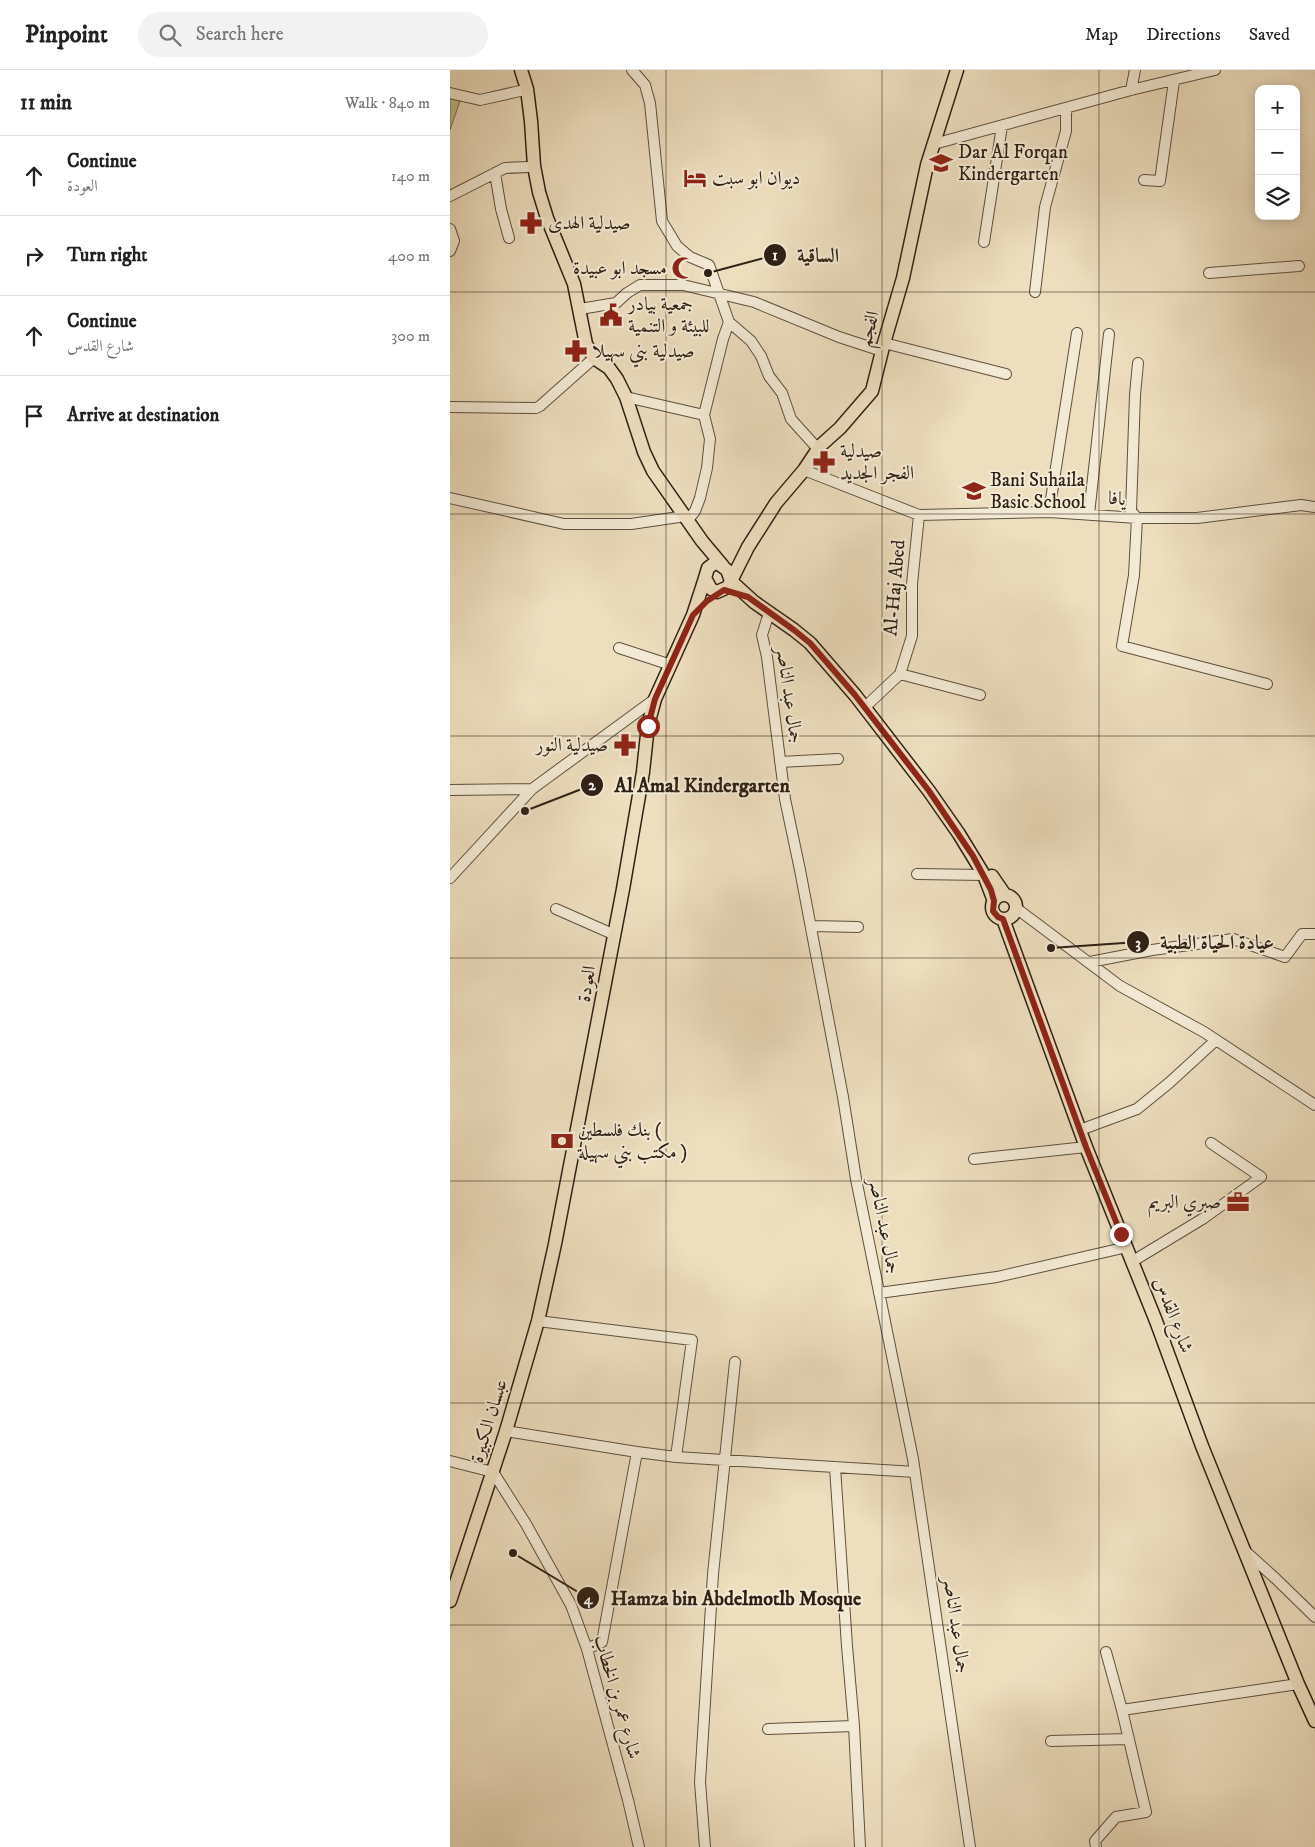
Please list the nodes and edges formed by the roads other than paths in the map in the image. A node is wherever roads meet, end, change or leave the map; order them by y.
1 (514, 70) edge
2 (521, 70) edge
3 (632, 70) edge
4 (957, 70) edge
5 (1135, 70) edge
6 (1215, 70) edge
7 (1174, 81) junction
8 (1131, 90) junction
9 (520, 91) junction
10 (450, 93) edge
11 (1066, 108) junction
12 (1002, 126) junction
13 (934, 144) junction
14 (528, 167) junction
15 (494, 174) junction
16 (1144, 180) dead end
17 (450, 196) edge
18 (450, 229) edge
19 (509, 238) dead end
20 (984, 242) dead end
21 (450, 251) edge
22 (1298, 266) dead end
23 (1209, 273) dead end
24 (718, 292) junction
25 (1035, 292) dead end
26 (580, 310) junction
27 (729, 322) junction
28 (1077, 333) dead end
29 (1109, 334) dead end
30 (883, 347) junction
31 (592, 361) junction
32 (1138, 362) dead end
33 (1006, 374) dead end
34 (626, 397) junction
35 (450, 406) edge
36 (704, 415) junction
37 (818, 449) junction
38 (804, 470) junction
39 (450, 498) edge
40 (1315, 507) edge
41 (1049, 512) junction
42 (1089, 514) junction
43 (919, 515) junction
44 (1137, 518) junction
45 (687, 521) junction
46 (702, 541) junction
47 (742, 559) junction
48 (724, 567) junction
49 (705, 576) junction
50 (726, 588) junction
51 (770, 613) junction
52 (693, 615) junction
53 (619, 648) dead end
54 (671, 665) junction
55 (900, 674) junction
56 (1267, 684) dead end
57 (980, 695) dead end
58 (655, 699) junction
59 (866, 706) junction
60 (838, 759) dead end
61 (780, 762) junction
62 (532, 789) junction
63 (450, 790) edge
64 (918, 874) dead end
65 (984, 876) junction
66 (450, 878) edge
67 (1000, 898) junction
68 (1016, 908) junction
69 (556, 909) dead end
70 (1003, 919) junction
71 (811, 926) junction
72 (858, 926) dead end
73 (1315, 934) edge
74 (615, 935) junction
75 (1090, 962) junction
76 (1216, 1040) junction
77 (1315, 1105) edge
78 (1080, 1130) junction
79 (1212, 1143) dead end
80 (1086, 1147) junction
81 (974, 1159) dead end
82 (1128, 1247) junction
83 (1133, 1261) junction
84 (879, 1293) junction
85 (538, 1321) junction
86 (735, 1362) dead end
87 (525, 1365) joint
88 (506, 1431) junction
89 (637, 1452) junction
90 (676, 1457) junction
91 (724, 1460) junction
92 (450, 1461) edge
93 (835, 1467) junction
94 (493, 1472) junction
95 (915, 1472) junction
96 (1244, 1551) junction
97 (450, 1601) edge
98 (1315, 1617) edge
99 (587, 1650) junction
100 (1106, 1652) dead end
101 (1298, 1684) junction
102 (1122, 1710) junction
103 (1315, 1721) edge
104 (854, 1726) junction
105 (768, 1729) dead end
106 (1129, 1738) junction
107 (1051, 1741) dead end
108 (639, 1847) edge
109 (705, 1847) edge
110 (860, 1847) edge
111 (970, 1847) edge
112 (1096, 1847) edge

1 - 9 main road
2 - 26 main road
3 - 24 street
4 - 13 main road, الفجم
5 - 8 street
6 - 7 street
7 - 8 street
7 - 16 street
8 - 11 street
9 - 10 street
9 - 14 main road
11 - 12 street
11 - 25 street
12 - 13 street
12 - 20 street
13 - 30 main road, الفجم
14 - 15 street
14 - 31 main road
15 - 17 street
15 - 19 street
18 - 21 street
22 - 23 street
24 - 26 street
24 - 27 street
24 - 30 street
26 - 31 main road
27 - 36 street
27 - 37 street
28 - 41 street
29 - 42 street
30 - 33 street
30 - 37 main road, الفجم
31 - 34 main road
31 - 35 street
31 - 45 main road
32 - 44 street
34 - 36 street
34 - 45 main road
36 - 45 street
37 - 38 main road, الفجم
38 - 43 street, يافا
38 - 47 main road, الفجم
39 - 45 street
40 - 44 street, يافا
41 - 42 street, يافا
41 - 43 street, يافا
42 - 44 street, يافا
43 - 55 street, Al-Haj Abed
44 - 56 street
45 - 46 main road
46 - 48 main road
46 - 49 main road, العودة
47 - 48 main road
47 - 50 main road, الفجم
48 - 49 main road
48 - 50 main road
49 - 50 main road
49 - 52 main road, العودة
50 - 51 main road
50 - 52 main road, العودة
51 - 59 main road
51 - 61 street, جمال عبد الناصر
52 - 54 main road, العودة
53 - 54 street
54 - 58 main road, العودة
55 - 57 street
55 - 59 street
58 - 62 street
58 - 74 main road, العودة
59 - 65 main road
59 - 67 main road
60 - 61 street
61 - 71 street, جمال عبد الناصر
62 - 63 street
62 - 66 street
64 - 65 street
65 - 67 main road
67 - 68 main road
67 - 70 main road
68 - 70 main road
68 - 75 street
69 - 74 street
70 - 78 main road, شارع القدس
71 - 72 street
71 - 84 street, جمال عبد الناصر
73 - 75 street
74 - 85 main road, العودة
75 - 76 street
76 - 77 street
76 - 78 street
78 - 80 main road, شارع القدس
79 - 83 street
80 - 81 street
80 - 82 main road, شارع القدس
82 - 83 main road, شارع القدس
82 - 84 street
83 - 96 main road, شارع القدس
84 - 95 street, جمال عبد الناصر
85 - 87 main road, العودة
85 - 90 street
86 - 91 street
87 - 88 main road, عبسان الكبيرة
88 - 89 street
88 - 94 main road, عبسان الكبيرة
89 - 90 street
89 - 99 street
90 - 91 street
91 - 93 street
91 - 109 street
92 - 94 street
93 - 95 street
93 - 104 street
94 - 97 main road, عبسان الكبيرة
94 - 99 street, شارع عمر بن الخطاب
95 - 111 street, جمال عبد الناصر
96 - 98 street
96 - 101 main road, شارع القدس
99 - 108 street, شارع عمر بن الخطاب
100 - 102 street
101 - 102 street
101 - 103 main road, شارع القدس
102 - 106 street
104 - 105 street
104 - 110 street
106 - 107 street
106 - 112 street

